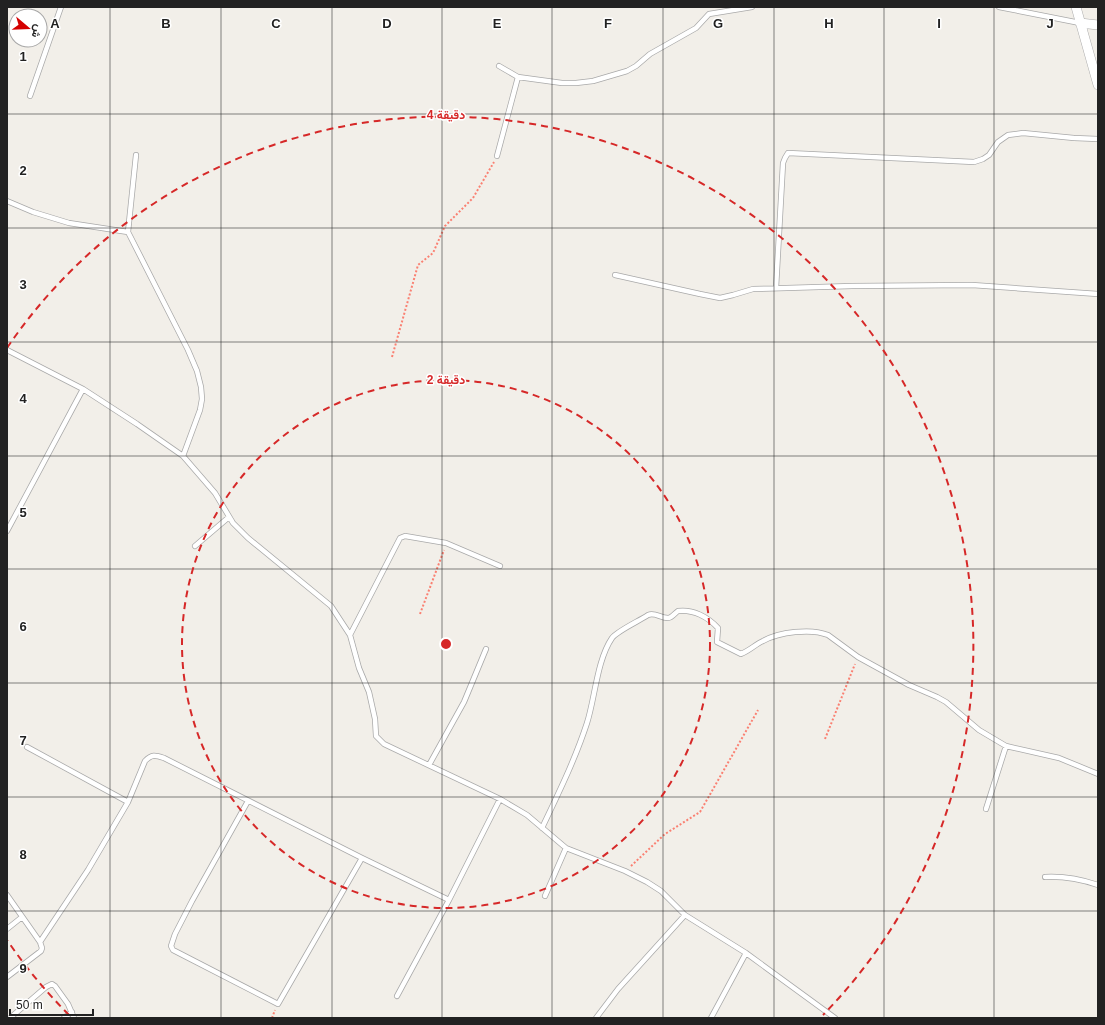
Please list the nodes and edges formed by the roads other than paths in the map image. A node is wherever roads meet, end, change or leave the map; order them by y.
1 (61, 7) edge
2 (752, 7) edge
3 (999, 7) edge
4 (1076, 7) edge
5 (1080, 23) junction
6 (1098, 25) edge
7 (499, 66) dead end
8 (518, 77) junction
9 (1098, 85) edge
10 (30, 96) dead end
11 (1098, 138) edge
12 (136, 155) dead end
13 (497, 156) road end
14 (7, 201) edge
15 (128, 232) junction
16 (615, 275) dead end
17 (776, 288) junction
18 (1098, 294) edge
19 (7, 350) edge
20 (83, 389) junction
21 (183, 456) junction
22 (229, 517) junction
23 (7, 531) edge
24 (195, 546) dead end
25 (500, 566) dead end
26 (350, 635) junction
27 (486, 649) dead end
28 (1006, 746) junction
29 (27, 747) dead end
30 (429, 765) junction
31 (1098, 774) edge
32 (500, 799) junction
33 (248, 801) junction
34 (128, 802) junction
35 (986, 809) dead end
36 (542, 828) junction
37 (566, 848) junction
38 (362, 858) junction
39 (1045, 877) dead end
40 (1098, 885) edge
41 (7, 895) edge
42 (546, 896) dead end
43 (449, 900) junction
44 (685, 915) junction
45 (22, 917) junction
46 (7, 929) edge
47 (40, 942) junction
48 (746, 953) junction
49 (7, 976) edge
50 (397, 996) dead end
51 (72, 1012) junction
52 (10, 1018) edge
53 (64, 1018) edge
54 (74, 1018) edge
55 (596, 1018) edge
56 (711, 1018) edge
57 (835, 1018) edge

1 - 10 lane
2 - 8 lane
3 - 5 lane
4 - 5 street
5 - 6 street
5 - 9 street
7 - 8 lane
8 - 13 lane
11 - 17 lane
12 - 15 lane
14 - 15 lane
15 - 21 lane
16 - 17 lane
17 - 18 lane
19 - 20 lane
20 - 21 lane
20 - 23 lane
21 - 22 lane
22 - 24 lane
22 - 26 lane
25 - 26 lane
26 - 30 lane
27 - 30 lane
28 - 31 lane
28 - 35 lane
28 - 36 lane
29 - 34 lane
30 - 32 lane
32 - 36 lane
32 - 43 lane
33 - 34 lane
33 - 38 lane
33 - 38 lane
34 - 47 lane
36 - 37 lane
37 - 42 lane
37 - 44 lane
38 - 43 lane
39 - 40 lane
41 - 45 lane
43 - 50 lane
44 - 48 lane
44 - 55 lane
45 - 46 lane
45 - 47 lane
47 - 49 lane
48 - 56 lane
48 - 57 lane
51 - 52 lane
51 - 53 lane
51 - 54 lane

